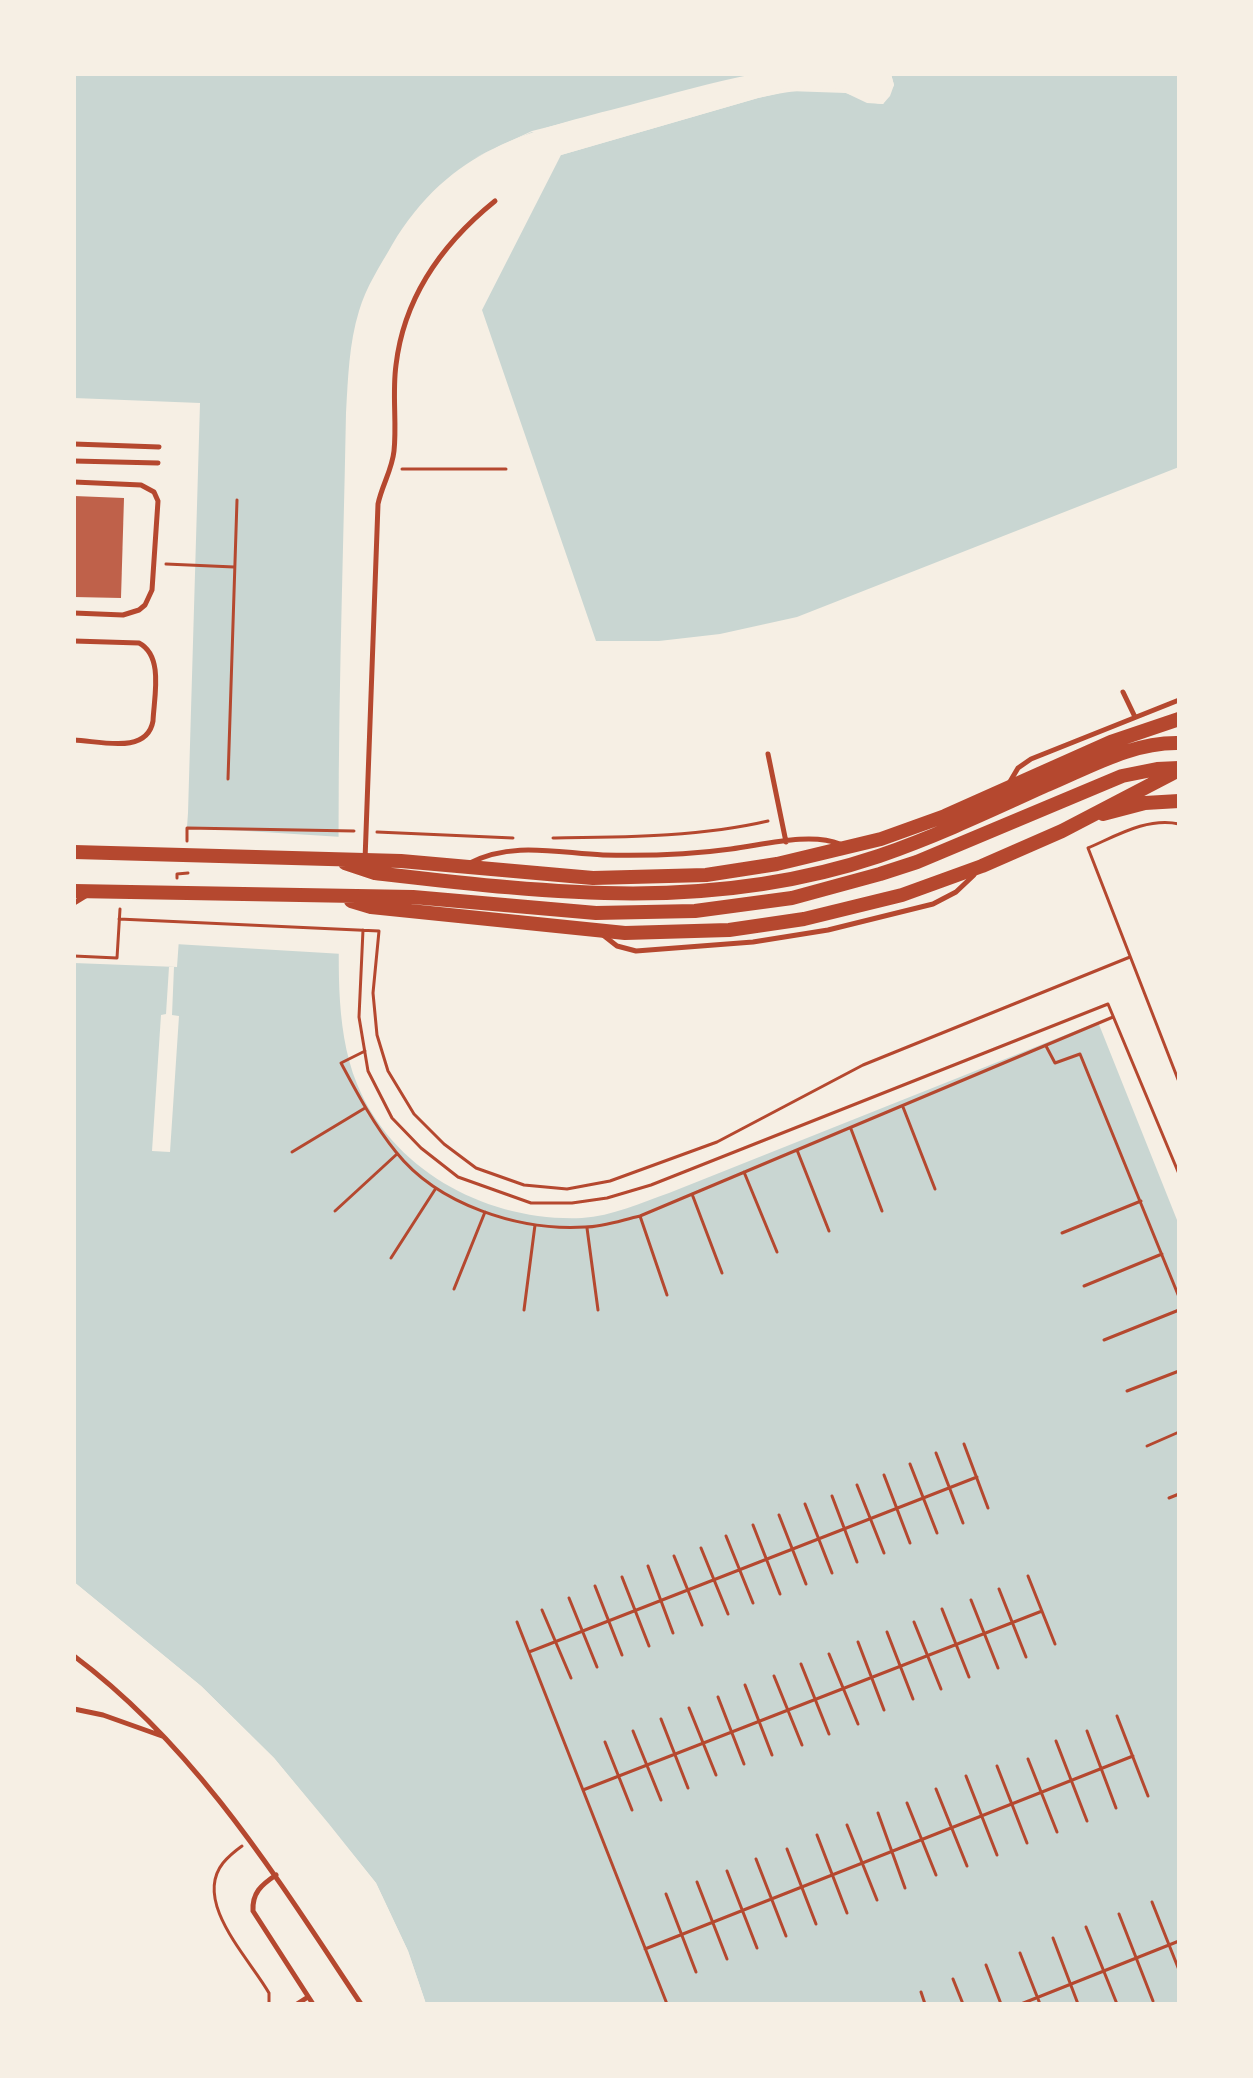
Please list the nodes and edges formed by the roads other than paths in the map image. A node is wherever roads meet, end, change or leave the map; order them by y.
1 (495, 201) dead end
2 (74, 444) edge
3 (159, 447) dead end
4 (74, 461) edge
5 (158, 463) dead end
6 (74, 482) edge
7 (74, 613) edge
8 (74, 641) edge
9 (1123, 692) dead end
10 (1179, 700) edge
11 (1135, 717) junction
12 (1179, 719) edge
13 (74, 740) edge
14 (1179, 743) edge
15 (768, 754) dead end
16 (1179, 769) edge
17 (1007, 789) junction
18 (1179, 801) edge
19 (1090, 814) junction
20 (786, 842) junction
21 (848, 848) junction
22 (74, 852) edge
23 (341, 861) junction
24 (364, 861) junction
25 (465, 866) junction
26 (74, 891) edge
27 (93, 892) junction
28 (343, 898) junction
29 (74, 903) edge
30 (74, 1656) edge
31 (74, 1709) edge
32 (163, 1737) junction
33 (276, 1875) junction
34 (308, 1997) junction
35 (297, 2004) edge
36 (313, 2004) edge
37 (361, 2004) edge

1 - 24 lane
2 - 3 lane
4 - 5 lane
6 - 7 lane
8 - 13 lane
9 - 11 lane
10 - 11 lane
11 - 17 lane
12 - 17 street
14 - 23 street
15 - 20 lane
16 - 19 street
16 - 28 street
17 - 21 street
18 - 19 street
19 - 28 street
20 - 21 lane
20 - 25 lane
21 - 25 street
22 - 23 street
23 - 24 street
24 - 25 street
26 - 27 street
27 - 28 street
27 - 29 lane
30 - 32 lane
31 - 32 lane
32 - 33 lane
33 - 34 lane
33 - 37 lane
34 - 35 lane
34 - 36 lane

